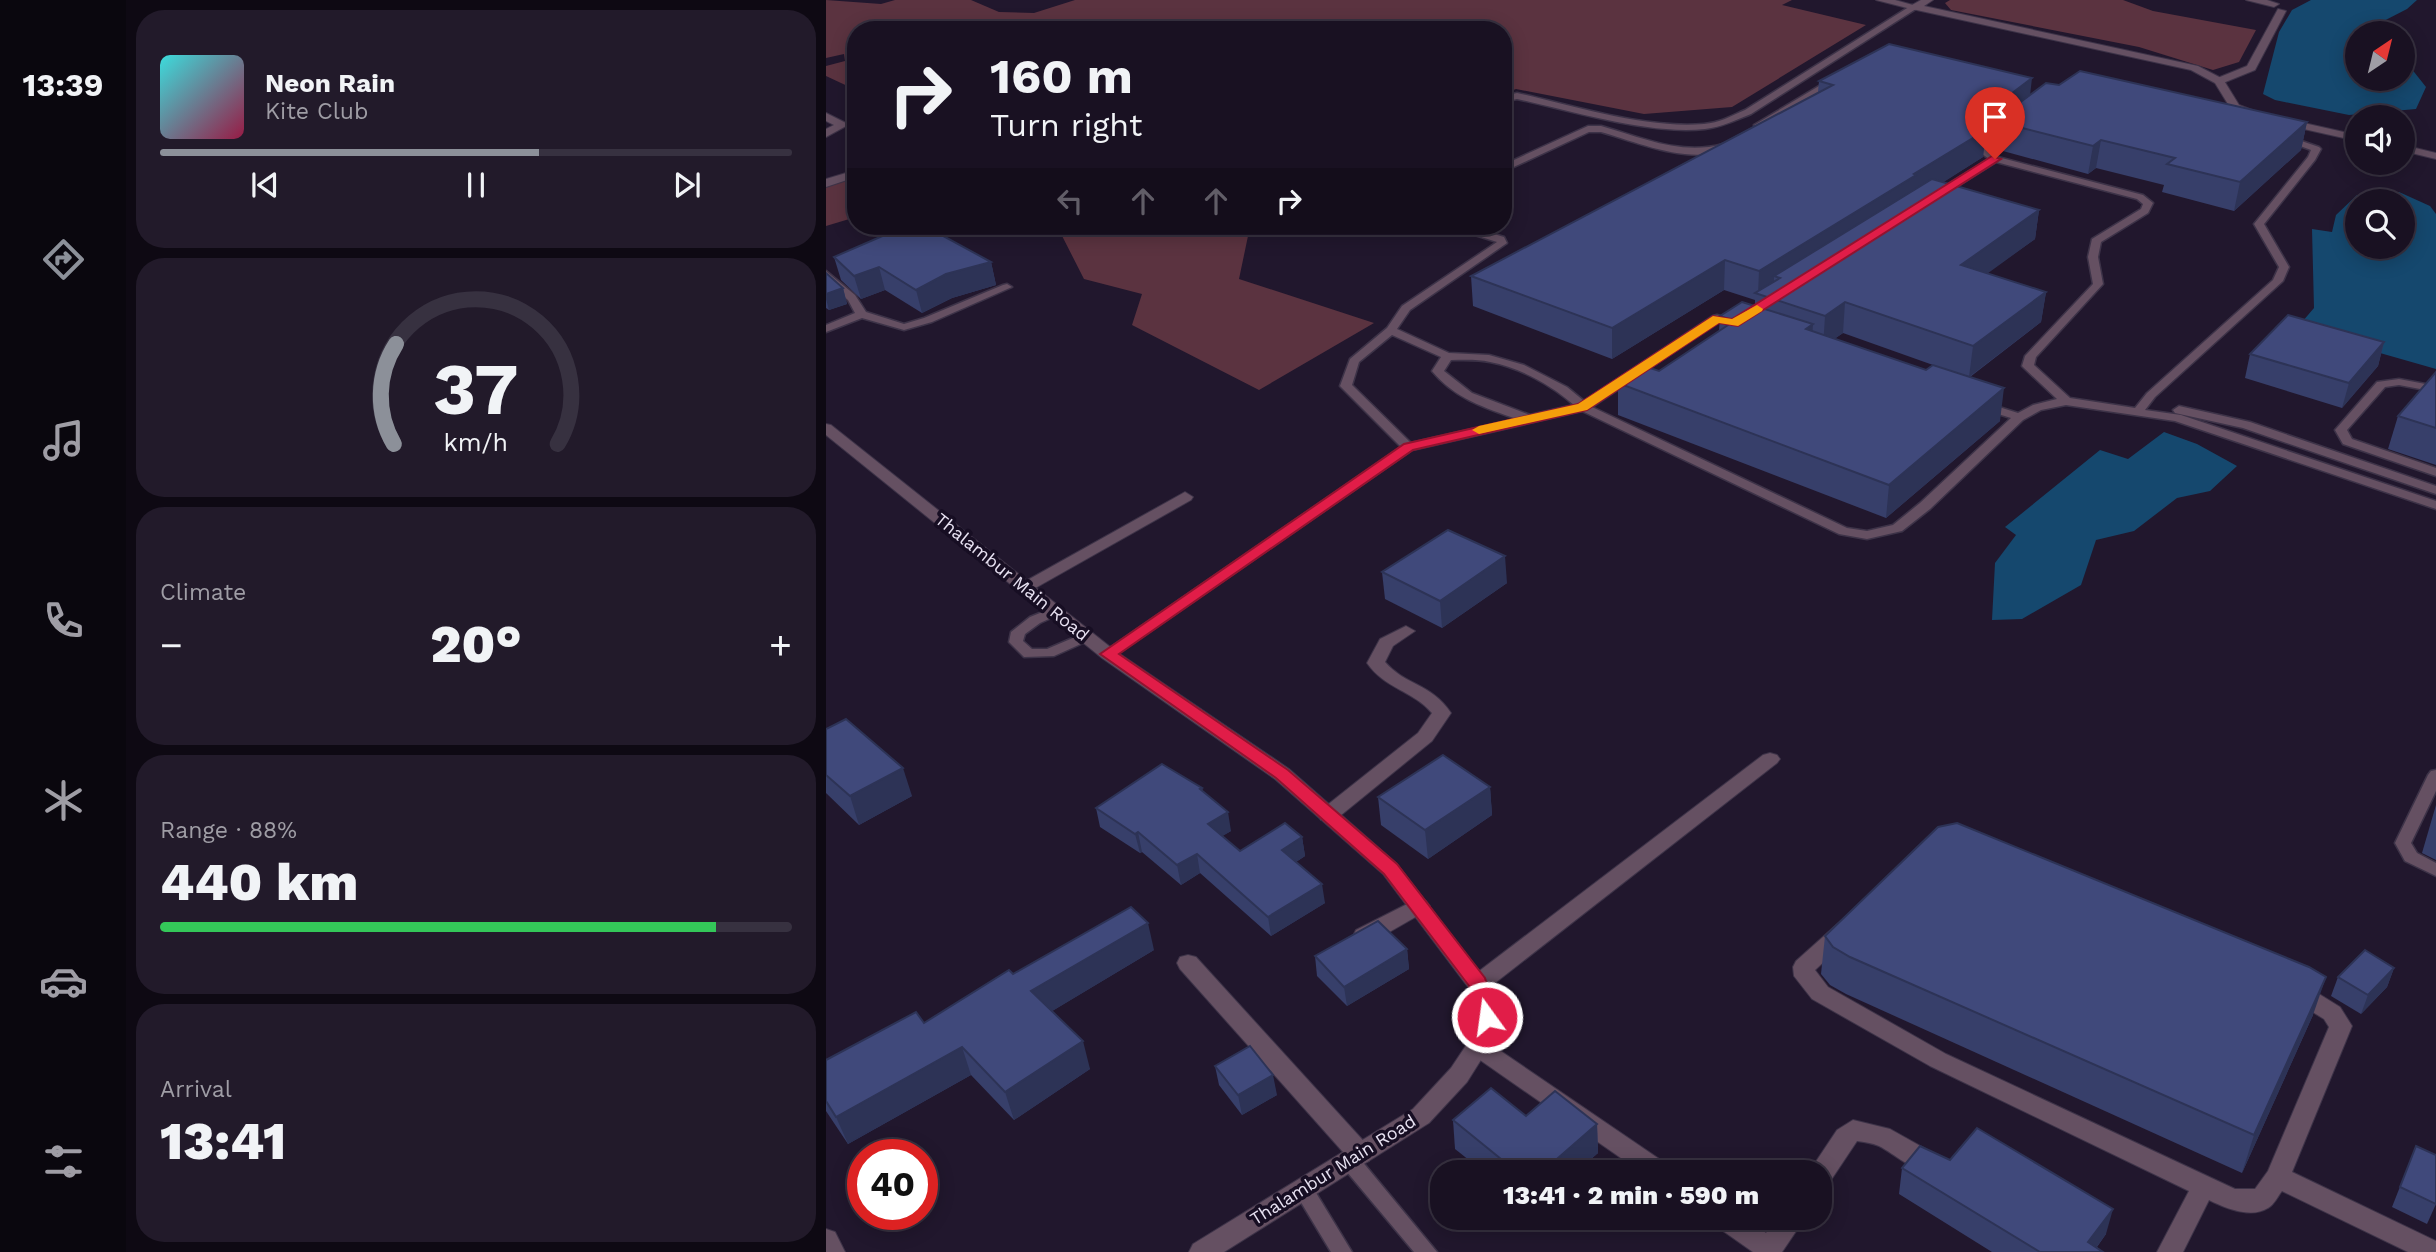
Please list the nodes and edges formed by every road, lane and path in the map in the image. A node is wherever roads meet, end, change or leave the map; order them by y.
1 (1881, 0) edge
2 (1928, 0) edge
3 (2251, 0) edge
4 (1915, 7) junction
5 (1847, 72) edge
6 (2220, 81) junction
7 (1512, 97) edge
8 (2261, 115) edge
9 (826, 116) edge
10 (2274, 119) edge
11 (2015, 123) edge
12 (1746, 132) edge
13 (826, 134) edge
14 (2267, 134) edge
15 (2345, 135) edge
16 (1736, 138) edge
17 (2415, 151) edge
18 (2436, 156) edge
19 (1995, 159) junction
20 (1512, 165) edge
21 (847, 176) edge
22 (826, 183) edge
23 (1927, 202) edge
24 (1487, 235) edge
25 (826, 274) edge
26 (1007, 287) dead end
27 (861, 314) junction
28 (1746, 322) edge
29 (826, 329) edge
30 (1391, 330) junction
31 (1447, 356) junction
32 (2436, 389) edge
33 (1967, 400) edge
34 (2066, 401) junction
35 (1583, 407) junction
36 (2139, 410) junction
37 (2019, 417) junction
38 (1531, 420) junction
39 (826, 428) edge
40 (1408, 447) junction
41 (2436, 472) edge
42 (2436, 490) edge
43 (1185, 497) dead end
44 (2436, 505) edge
45 (1024, 587) junction
46 (1055, 611) junction
47 (1406, 631) dead end
48 (1087, 636) junction
49 (1108, 654) junction
50 (1770, 759) dead end
51 (2436, 775) edge
52 (1328, 815) junction
53 (2436, 870) edge
54 (1419, 906) junction
55 (1342, 948) edge
56 (1188, 962) dead end
57 (1478, 984) junction
58 (1478, 1047) junction
59 (1355, 1157) junction
60 (1642, 1160) edge
61 (1830, 1160) edge
62 (1931, 1164) edge
63 (2278, 1177) junction
64 (2204, 1186) junction
65 (1303, 1189) junction
66 (1741, 1230) edge
67 (1783, 1230) edge
68 (826, 1240) edge
69 (1768, 1250) edge
70 (832, 1252) edge
71 (1202, 1252) edge
72 (1342, 1252) edge
73 (1427, 1252) edge
74 (2170, 1252) edge
75 (2433, 1252) edge

1 - 4 street
2 - 4 street
3 - 6 street
4 - 6 street
4 - 7 lane
5 - 12 lane
6 - 8 street
9 - 13 street
10 - 15 street
11 - 19 lane
14 - 36 lane
16 - 20 lane
17 - 18 street
19 - 23 lane
19 - 34 lane
21 - 22 street
24 - 30 lane
25 - 27 lane
26 - 27 lane
27 - 29 lane
28 - 35 lane
30 - 31 lane
30 - 40 lane
31 - 35 lane
31 - 38 lane
32 - 41 lane
33 - 37 lane
34 - 36 lane
34 - 37 lane
35 - 37 lane
35 - 38 lane
36 - 42 lane
36 - 44 lane
38 - 40 lane
39 - 45 street, Thalambur Main Road
40 - 49 lane
43 - 45 street
45 - 46 street, Thalambur Main Road
46 - 48 street, Thalambur Main Road
46 - 48 lane
47 - 52 street
48 - 49 street, Thalambur Main Road
49 - 52 street, Thalambur Main Road
50 - 57 street
51 - 53 lane
52 - 54 street, Thalambur Main Road
54 - 55 street
54 - 57 street, Thalambur Main Road
56 - 59 street
57 - 58 street, Thalambur Main Road
58 - 59 street, Thalambur Main Road
58 - 60 street
59 - 65 street, Thalambur Main Road
59 - 73 lane
61 - 62 street
63 - 64 street
63 - 64 street
63 - 75 street
64 - 74 street
65 - 71 street, Thalambur Main Road
65 - 72 lane
66 - 69 street
67 - 69 street
68 - 70 street

